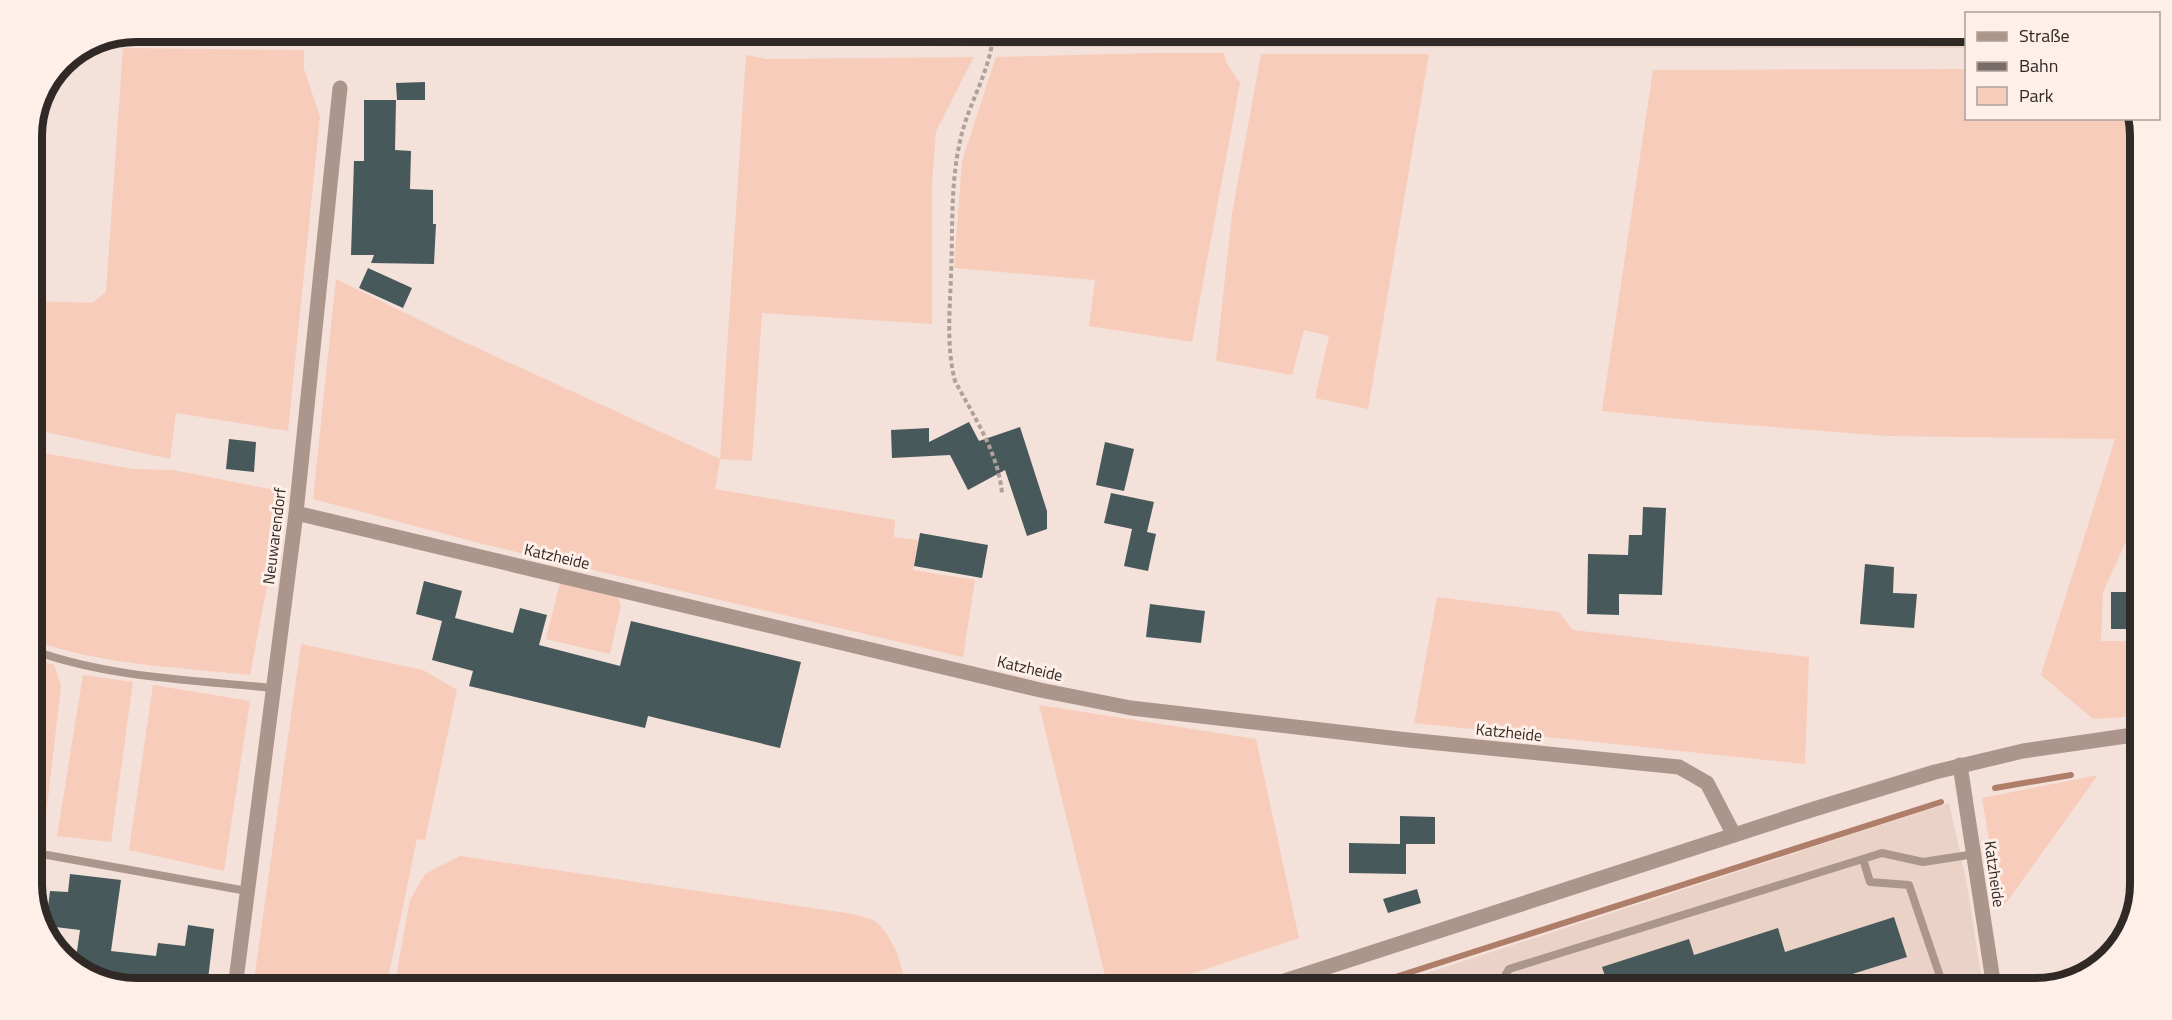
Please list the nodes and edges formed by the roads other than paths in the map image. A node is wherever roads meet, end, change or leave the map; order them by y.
1 (340, 88) dead end
2 (296, 513) junction
3 (42, 654) edge
4 (274, 688) junction
5 (2130, 735) edge
6 (1960, 765) junction
7 (1734, 835) junction
8 (1974, 854) junction
9 (47, 855) dead end
10 (1863, 859) junction
11 (247, 891) junction
12 (236, 978) edge
13 (1294, 978) edge
14 (1504, 978) edge
15 (1941, 978) edge
16 (1993, 978) edge

1 - 2 street, Neuwarendorf
2 - 4 street, Neuwarendorf
2 - 7 street, Katzheide
3 - 4 lane
4 - 11 street, Neuwarendorf
5 - 6 street
6 - 7 street
6 - 8 street, Katzheide
7 - 13 street
8 - 10 lane
8 - 16 street, Katzheide
9 - 11 lane
10 - 14 lane
10 - 15 lane
11 - 12 street, Neuwarendorf

